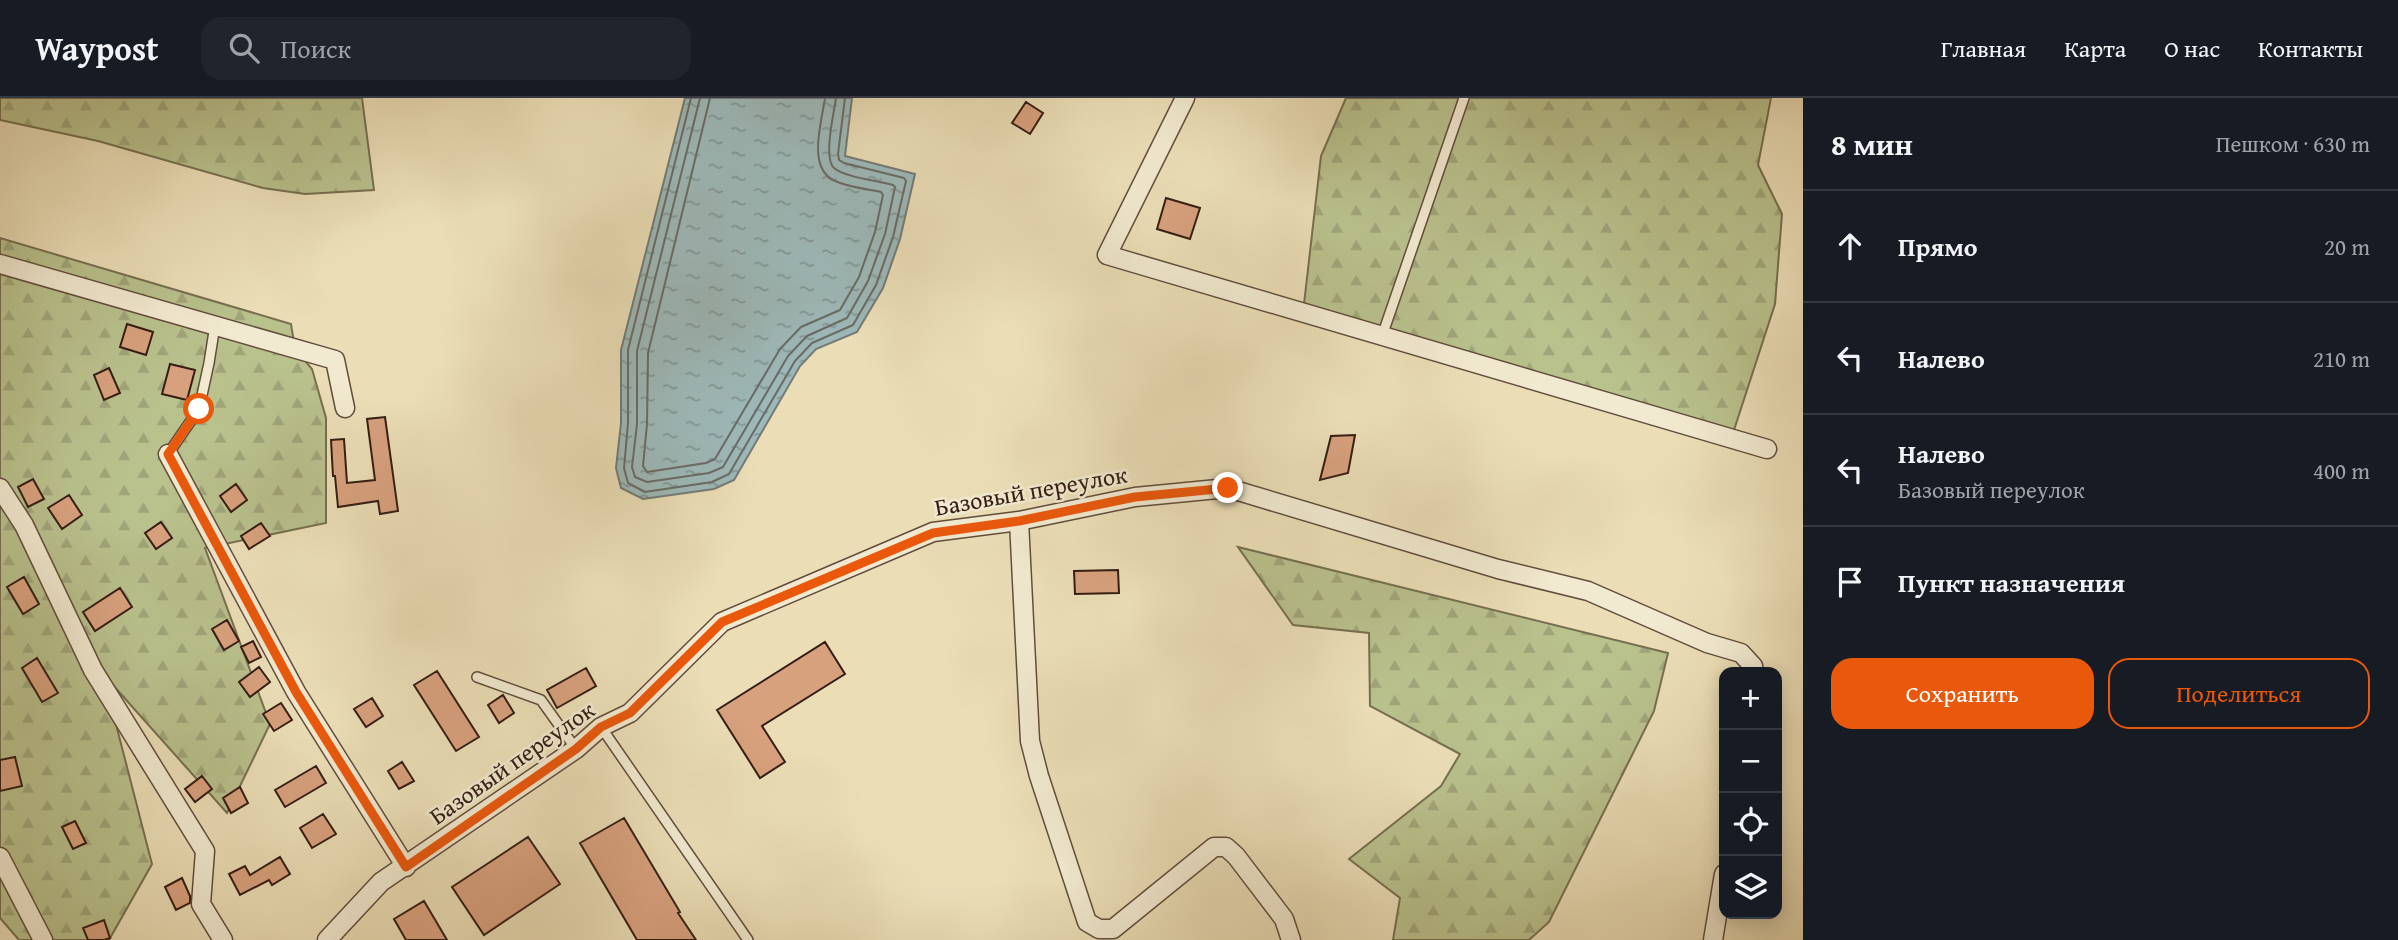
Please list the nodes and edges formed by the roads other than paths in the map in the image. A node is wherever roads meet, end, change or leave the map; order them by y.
1 (1185, 98) edge
2 (1464, 98) edge
3 (0, 264) edge
4 (215, 325) junction
5 (1382, 335) junction
6 (345, 408) dead end
7 (1766, 449) dead end
8 (168, 454) joint
9 (0, 488) edge
10 (1019, 521) junction
11 (1753, 667) edge
12 (477, 677) dead end
13 (601, 727) junction
14 (576, 749) junction
15 (0, 857) edge
16 (406, 867) junction
17 (1719, 904) edge
18 (43, 940) edge
19 (223, 940) edge
20 (327, 940) edge
21 (747, 940) edge
22 (1291, 940) edge
23 (1713, 940) edge

1 - 5 street
2 - 5 lane
3 - 4 street
4 - 6 street
4 - 8 lane
5 - 7 street
8 - 16 street
9 - 19 street
10 - 11 street, Базовый переулок
10 - 13 street, Базовый переулок
10 - 22 street
12 - 14 lane
13 - 14 street, Базовый переулок
13 - 21 lane
14 - 16 street, Базовый переулок
15 - 18 street
16 - 20 street, Базовый переулок
17 - 23 street

